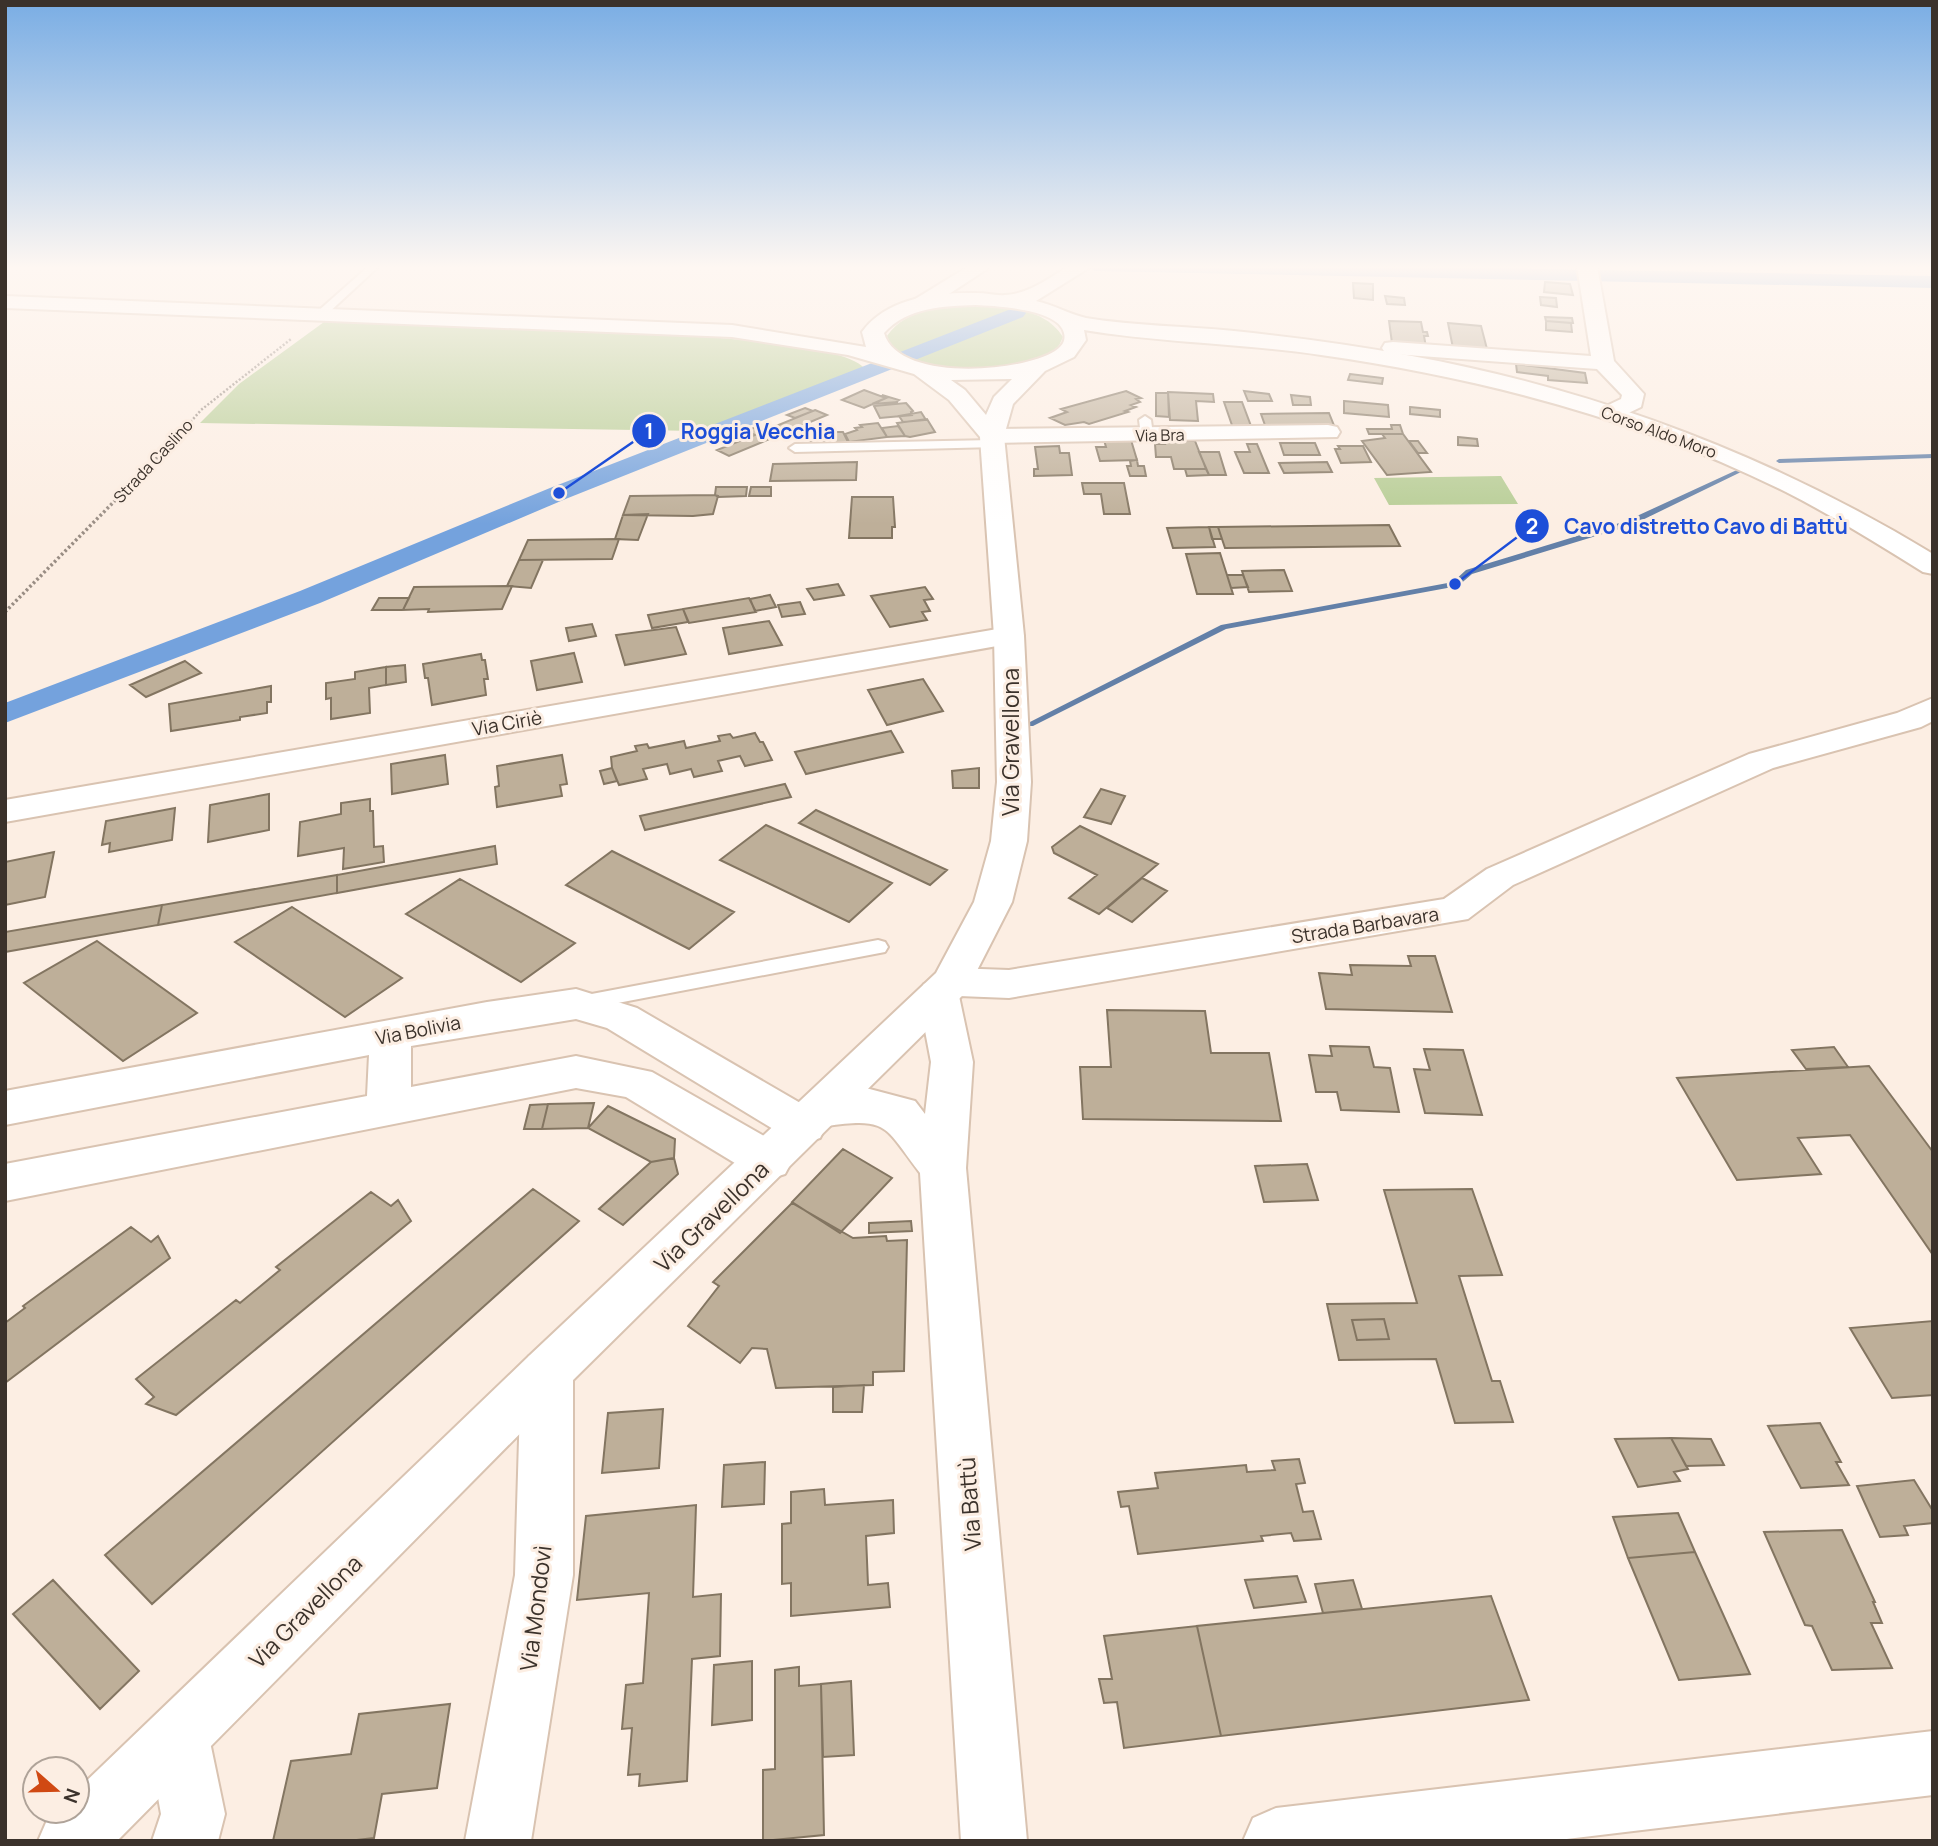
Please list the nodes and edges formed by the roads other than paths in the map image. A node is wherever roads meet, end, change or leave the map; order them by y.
1 (863, 352) edge
2 (883, 352) edge
3 (1067, 352) edge
4 (1098, 352) edge
5 (1344, 352) edge
6 (1451, 352) edge
7 (1601, 352) edge
8 (1059, 358) junction
9 (902, 363) junction
10 (1603, 363) junction
11 (1037, 367) junction
12 (1610, 413) junction
13 (1328, 432) dead end
14 (992, 440) junction
15 (795, 448) dead end
16 (1933, 566) edge
17 (1009, 636) junction
18 (1925, 717) edge
19 (5, 811) edge
20 (878, 947) dead end
21 (945, 988) junction
22 (576, 1004) junction
23 (390, 1035) junction
24 (5, 1108) edge
25 (389, 1108) junction
26 (813, 1118) junction
27 (769, 1161) junction
28 (943, 1168) junction
29 (5, 1183) edge
30 (547, 1372) junction
31 (178, 1737) junction
32 (1933, 1763) edge
33 (71, 1841) edge
34 (186, 1841) edge
35 (498, 1841) edge
36 (994, 1841) edge
37 (1276, 1841) edge

1 - 9 street
2 - 9 street
3 - 8 street
4 - 8 street, Corso Aldo Moro
5 - 12 street, Corso Aldo Moro
6 - 10 street
7 - 10 street
8 - 11 street, Corso Aldo Moro
9 - 11 street
9 - 14 street
10 - 12 street
11 - 14 street, Via Gravellona
12 - 16 street, Corso Aldo Moro
13 - 14 street, Via Bra
14 - 15 lane
14 - 17 street, Via Gravellona
17 - 19 street, Via Ciriè
17 - 21 street, Via Gravellona
18 - 21 street, Strada Barbavara
20 - 22 lane
21 - 26 street, Via Gravellona
21 - 28 street, Via Battù
22 - 23 street, Via Bolivia
22 - 26 street, Via Bolivia
23 - 24 street, Via Bolivia
23 - 25 street
25 - 27 street
25 - 29 street
26 - 27 street, Via Gravellona
26 - 28 street
27 - 30 street, Via Gravellona
28 - 36 street, Via Battù
30 - 31 street, Via Gravellona
30 - 35 street, Via Mondovì
31 - 33 street, Via Gravellona
31 - 34 street
32 - 37 street

